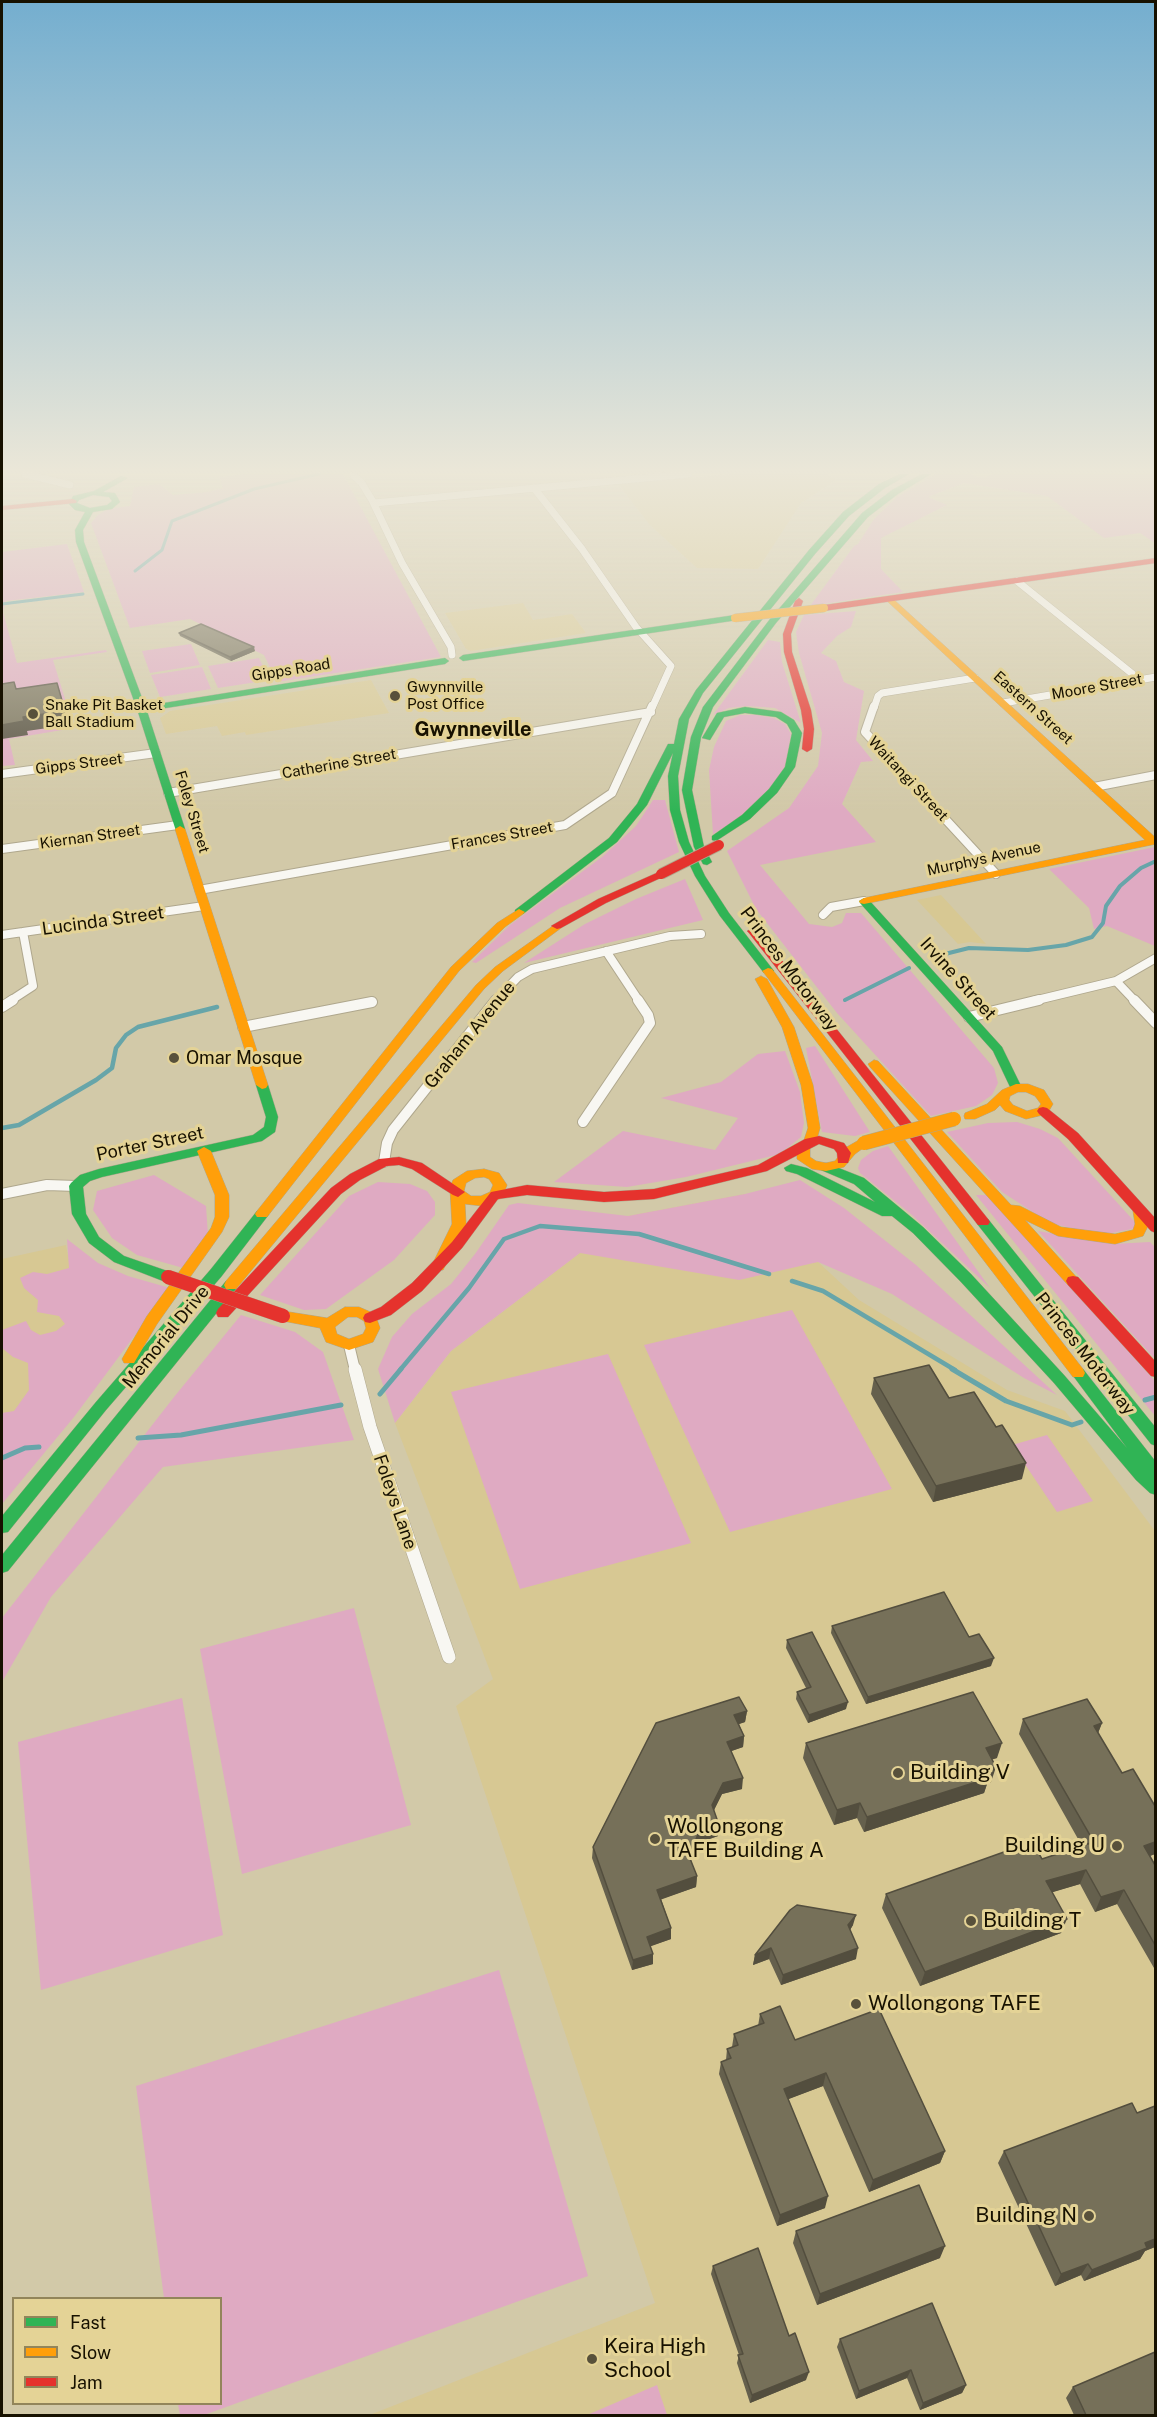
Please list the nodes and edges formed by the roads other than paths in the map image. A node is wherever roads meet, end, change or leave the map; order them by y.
1 (97, 587) edge
2 (416, 587) edge
3 (607, 587) edge
4 (784, 587) edge
5 (802, 587) edge
6 (809, 587) edge
7 (979, 587) edge
8 (1024, 587) edge
9 (891, 600) junction
10 (640, 631) junction
11 (453, 658) junction
12 (1155, 677) edge
13 (975, 678) junction
14 (1140, 680) junction
15 (1002, 703) junction
16 (142, 709) junction
17 (651, 712) junction
18 (684, 719) junction
19 (156, 753) junction
20 (2, 774) edge
21 (1155, 775) edge
22 (1094, 787) junction
23 (168, 793) junction
24 (178, 825) junction
25 (717, 841) junction
26 (1154, 841) edge
27 (699, 847) junction
28 (2, 849) edge
29 (659, 870) junction
30 (996, 874) junction
31 (199, 890) junction
32 (864, 901) junction
33 (204, 906) junction
34 (724, 914) junction
35 (823, 915) dead end
36 (23, 932) junction
37 (701, 934) dead end
38 (2, 935) edge
39 (606, 951) junction
40 (1155, 958) edge
41 (1116, 981) junction
42 (372, 1002) dead end
43 (2, 1007) edge
44 (969, 1017) junction
45 (1155, 1023) edge
46 (243, 1027) junction
47 (831, 1028) junction
48 (1010, 1092) junction
49 (1043, 1111) junction
50 (1026, 1115) junction
51 (970, 1116) junction
52 (584, 1122) dead end
53 (335, 1124) junction
54 (270, 1129) joint
55 (827, 1140) junction
56 (809, 1143) junction
57 (864, 1143) junction
58 (204, 1151) junction
59 (843, 1160) junction
60 (384, 1162) junction
61 (420, 1167) junction
62 (823, 1167) junction
63 (791, 1168) junction
64 (483, 1173) junction
65 (741, 1174) junction
66 (76, 1186) junction
67 (543, 1191) junction
68 (458, 1192) junction
69 (2, 1194) edge
70 (993, 1194) junction
71 (495, 1196) junction
72 (1140, 1211) junction
73 (1155, 1228) edge
74 (935, 1247) junction
75 (438, 1267) junction
76 (370, 1318) junction
77 (329, 1324) junction
78 (349, 1345) junction
79 (1155, 1372) edge
80 (101, 1406) junction
81 (125, 1415) junction
82 (1155, 1440) edge
83 (1155, 1474) edge
84 (1155, 1489) edge
85 (2, 1527) edge
86 (2, 1566) edge
87 (449, 1657) dead end

1 - 16 main road, Foley Street
2 - 11 street
3 - 10 street
4 - 18 main road, Princes Motorway
5 - 27 main road, Princes Motorway
6 - 25 main road
7 - 9 main road, Gipps Road
8 - 14 street
9 - 10 main road, Gipps Road, bridge
9 - 13 main road, Eastern Street
10 - 11 main road, Gipps Road
10 - 17 street, Frances Street
11 - 16 main road, Gipps Road
12 - 14 street, Moore Street
13 - 15 main road, Eastern Street
13 - 30 street, Waitangi Street
14 - 15 street, Moore Street
15 - 22 main road, Eastern Street
16 - 19 main road, Foley Street
17 - 23 street, Catherine Street
17 - 31 street, Frances Street
18 - 34 main road, Princes Motorway
18 - 53 main road
19 - 20 street, Gipps Street
19 - 23 main road, Foley Street
21 - 22 street
22 - 26 main road, Eastern Street
23 - 24 main road, Foley Street
24 - 28 street, Kiernan Street
24 - 31 main road, Foley Street
25 - 27 main road
25 - 29 main road
26 - 30 main road, Murphys Avenue
27 - 47 main road, Princes Motorway
29 - 53 main road
29 - 81 main road, Memorial Drive
30 - 32 main road, Murphys Avenue
31 - 33 main road, Foley Street
32 - 35 street, Murphys Avenue
32 - 44 main road, Irvine Street
33 - 36 street, Lucinda Street
33 - 46 main road, Foley Street
34 - 56 main road
34 - 83 main road, Princes Motorway
36 - 38 street, Lucinda Street
36 - 43 street
37 - 39 street, Graham Avenue
39 - 52 street
39 - 60 street, Graham Avenue
40 - 41 street
41 - 44 street
41 - 45 street
42 - 46 street
44 - 48 main road, Irvine Street
46 - 54 main road, Foley Street
47 - 70 main road
47 - 82 main road, Princes Motorway
48 - 49 main road
48 - 50 main road
48 - 51 main road
49 - 50 main road
49 - 72 main road
50 - 51 main road
51 - 57 main road, bridge
53 - 80 main road, Memorial Drive
54 - 58 main road, Porter Street
55 - 56 main road
55 - 57 main road
55 - 59 main road
56 - 62 main road
56 - 65 main road
57 - 59 main road
58 - 66 main road, Porter Street
58 - 80 main road
59 - 62 main road
60 - 61 main road
60 - 81 main road
61 - 64 main road
61 - 68 main road
62 - 63 main road
62 - 74 main road
63 - 65 main road
63 - 74 main road
64 - 67 main road
64 - 68 main road
64 - 71 main road
65 - 67 main road
66 - 69 street, Porter Street
66 - 77 main road, bridge
67 - 71 main road
68 - 71 main road
68 - 75 main road
70 - 72 main road
70 - 79 main road
71 - 75 main road
72 - 73 main road
74 - 84 main road
75 - 76 main road
76 - 77 main road
76 - 78 main road
77 - 78 main road
78 - 87 street, Foleys Lane
80 - 85 main road, Memorial Drive
81 - 86 main road, Memorial Drive

